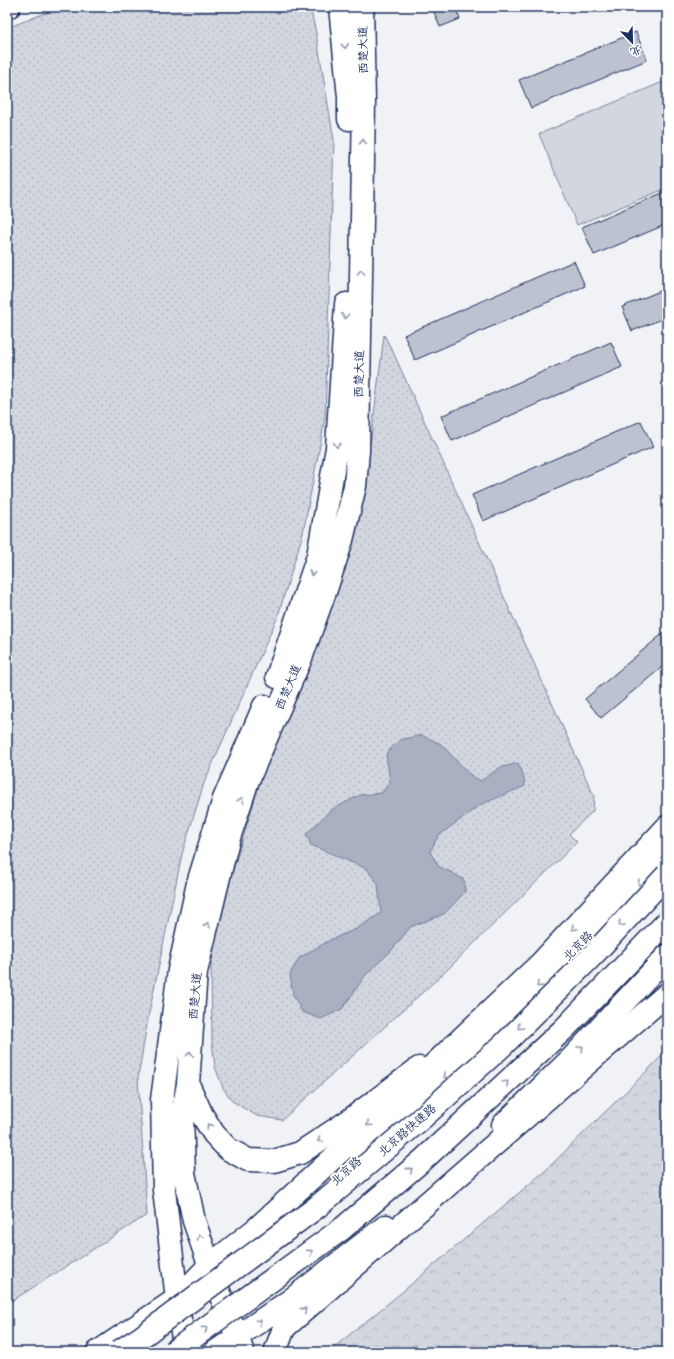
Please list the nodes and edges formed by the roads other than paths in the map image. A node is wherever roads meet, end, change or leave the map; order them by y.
1 (10, 7) edge
2 (362, 7) edge
3 (7, 8) edge
4 (339, 13) edge
5 (667, 827) edge
6 (667, 855) edge
7 (667, 875) edge
8 (667, 922) edge
9 (667, 956) edge
10 (667, 994) edge
11 (465, 1034) junction
12 (586, 1064) junction
13 (188, 1084) junction
14 (393, 1221) junction
15 (212, 1270) junction
16 (177, 1299) junction
17 (240, 1344) edge
18 (98, 1352) edge
19 (118, 1352) edge
20 (173, 1352) edge
21 (185, 1352) edge
22 (215, 1352) edge
23 (275, 1352) edge

1 - 3 street
13 -> 2 main road, 西楚大道
4 -> 16 main road, 西楚大道
5 -> 11 main road
6 -> 15 main road, 北京路
7 -> 19 main road, 北京路快速路, bridge
20 -> 8 main road, bridge
14 -> 9 main road
10 - 12 main road
11 -> 13 main road
11 -> 15 main road
12 - 14 main road
23 -> 12 main road
15 -> 13 main road, 西楚大道
17 -> 14 main road
15 - 16 main road
15 - 17 main road, 西楚大道
16 - 18 main road
16 - 21 main road, 西楚大道
17 - 22 main road

